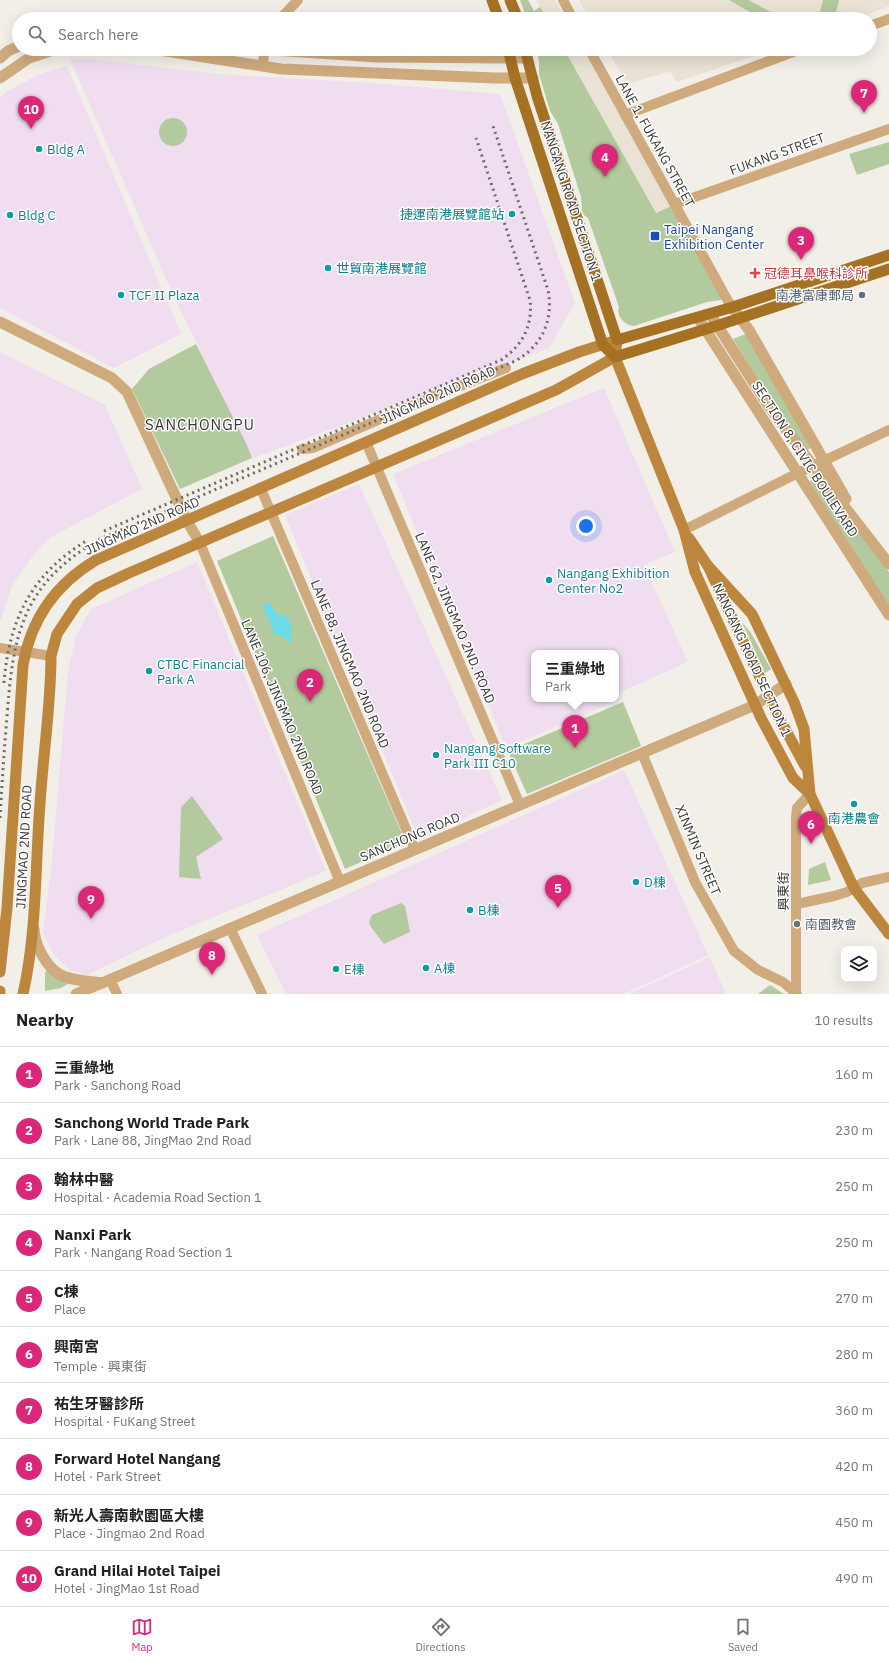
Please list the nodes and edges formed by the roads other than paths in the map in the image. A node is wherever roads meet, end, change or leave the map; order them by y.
1 (298, 0) edge
2 (492, 0) edge
3 (510, 0) edge
4 (563, 0) edge
5 (287, 12) edge
6 (496, 12) edge
7 (515, 12) edge
8 (569, 12) edge
9 (889, 19) edge
10 (877, 23) edge
11 (12, 49) edge
12 (35, 56) edge
13 (198, 56) edge
14 (263, 56) edge
15 (363, 56) edge
16 (410, 56) edge
17 (510, 56) edge
18 (527, 56) edge
19 (593, 56) edge
20 (782, 56) edge
21 (0, 58) edge
22 (262, 66) junction
23 (0, 78) edge
24 (515, 78) junction
25 (533, 78) junction
26 (625, 115) junction
27 (889, 129) edge
28 (675, 204) junction
29 (889, 255) edge
30 (889, 269) edge
31 (733, 307) junction
32 (710, 314) junction
33 (698, 318) junction
34 (739, 318) junction
35 (0, 322) edge
36 (716, 326) junction
37 (704, 329) junction
38 (617, 340) junction
39 (603, 345) junction
40 (615, 357) junction
41 (506, 368) dead end
42 (889, 430) edge
43 (366, 442) junction
44 (302, 449) dead end
45 (825, 462) junction
46 (813, 466) junction
47 (377, 467) junction
48 (798, 473) junction
49 (261, 489) junction
50 (271, 512) junction
51 (187, 521) junction
52 (684, 530) junction
53 (868, 536) junction
54 (200, 543) junction
55 (889, 564) edge
56 (708, 566) junction
57 (889, 615) edge
58 (0, 648) edge
59 (25, 651) junction
60 (52, 656) junction
61 (786, 684) junction
62 (769, 696) junction
63 (755, 705) junction
64 (642, 753) junction
65 (808, 771) junction
66 (810, 794) junction
67 (520, 805) junction
68 (415, 850) junction
69 (889, 877) edge
70 (340, 882) junction
71 (854, 888) junction
72 (796, 904) junction
73 (34, 916) junction
74 (230, 928) junction
75 (889, 934) edge
76 (0, 972) edge
77 (106, 981) junction
78 (0, 991) edge
79 (0, 994) edge
80 (23, 994) edge
81 (76, 994) edge
82 (116, 994) edge
83 (262, 994) edge
84 (796, 994) edge

1 - 5 street
2 - 6 main road
3 - 7 main road
4 - 8 street
9 - 10 street
11 - 21 street
12 - 23 street
13 - 22 street
14 - 22 street
15 - 16 street
17 - 24 main road, NANGANG ROAD SECTION 1
18 - 25 main road, NANGANG ROAD SECTION 1
19 - 26 street, LANE 1, FUKANG STREET
20 - 26 street
22 - 24 street
24 - 25 street
24 - 39 main road, NANGANG ROAD SECTION 1
25 - 38 main road, NANGANG ROAD SECTION 1
26 - 28 street, LANE 1, FUKANG STREET
27 - 28 street, FUKANG STREET
28 - 31 street, LANE 1, FUKANG STREET
29 - 31 main road
30 - 34 main road
31 - 32 main road
31 - 34 street
32 - 33 main road
32 - 36 street, SECTION 8, CIVIC BOULEVARD
33 - 37 street, SECTION 8, CIVIC BOULEVARD
33 - 38 main road
34 - 36 main road
34 - 45 street
35 - 51 street
36 - 37 main road
36 - 46 street, SECTION 8, CIVIC BOULEVARD
37 - 40 main road
37 - 48 street, SECTION 8, CIVIC BOULEVARD
38 - 39 main road, JINGMAO 2ND ROAD
38 - 40 main road, NANGANG ROAD SECTION 1
39 - 40 main road, NANGANG ROAD SECTION 1
39 - 43 main road, JINGMAO 2ND ROAD
40 - 47 main road, JINGMAO 2ND ROAD
40 - 52 main road, NANGANG ROAD SECTION 1
41 - 44 street
42 - 45 street
43 - 47 street, LANE 62, JINGMAO 2ND. ROAD
43 - 49 main road, JINGMAO 2ND ROAD
45 - 46 street
45 - 53 street
46 - 48 street
46 - 53 street, SECTION 8, CIVIC BOULEVARD
47 - 50 main road, JINGMAO 2ND ROAD
47 - 67 street, LANE 62, JINGMAO 2ND. ROAD
48 - 52 street
48 - 57 street, SECTION 8, CIVIC BOULEVARD
49 - 50 street, LANE 88, JINGMAO 2ND ROAD
49 - 51 main road, JINGMAO 2ND ROAD
50 - 54 main road, JINGMAO 2ND ROAD
50 - 68 street, LANE 88, JINGMAO 2ND ROAD
51 - 54 street
51 - 59 main road, JINGMAO 2ND ROAD
52 - 56 main road, NANGANG ROAD SECTION 1
52 - 63 main road, NANGANG ROAD SECTION 1
53 - 55 street, SECTION 8, CIVIC BOULEVARD
54 - 60 main road, JINGMAO 2ND ROAD
54 - 70 street, LANE 106, JINGMAO 2ND ROAD
56 - 61 main road
56 - 62 main road, NANGANG ROAD SECTION 1
58 - 59 street
59 - 60 street
59 - 76 main road, JINGMAO 2ND ROAD
60 - 73 main road, JINGMAO 2ND ROAD
61 - 62 street, SANCHONG ROAD
61 - 65 main road
62 - 63 street, SANCHONG ROAD
62 - 65 main road, NANGANG ROAD SECTION 1
63 - 64 street, SANCHONG ROAD
63 - 66 main road, NANGANG ROAD SECTION 1
64 - 67 street, SANCHONG ROAD
64 - 84 street, XINMIN STREET
65 - 66 main road, NANGANG ROAD SECTION 1
66 - 71 main road, NANGANG ROAD SECTION 1
66 - 72 street, 興東街
67 - 68 street, SANCHONG ROAD
68 - 70 street, SANCHONG ROAD
69 - 71 street
70 - 74 street, SANCHONG ROAD
71 - 72 street
71 - 75 main road, NANGANG ROAD SECTION 1
72 - 84 street, 興東街
73 - 77 street
73 - 80 main road, JINGMAO 2ND ROAD
74 - 77 street, SANCHONG ROAD
74 - 83 street
77 - 81 street, SANCHONG ROAD
77 - 82 street
78 - 79 main road

